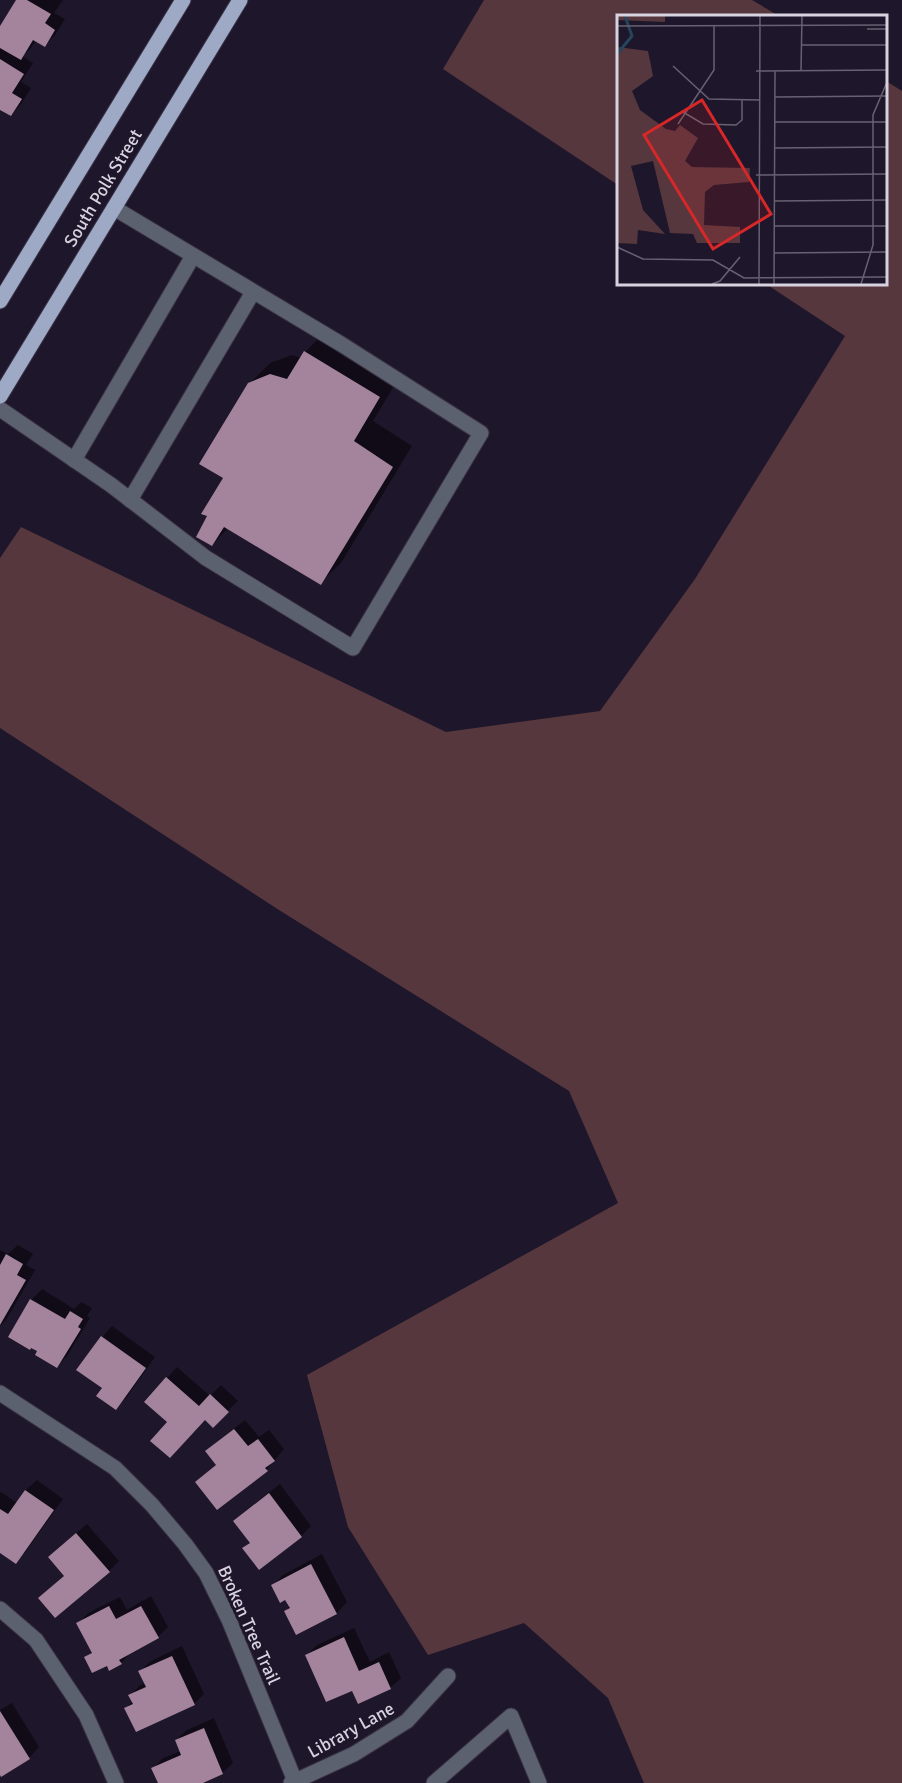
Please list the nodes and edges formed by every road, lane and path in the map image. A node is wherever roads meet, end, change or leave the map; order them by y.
1 (183, 0) edge
2 (240, 0) edge
3 (114, 208) junction
4 (194, 256) junction
5 (253, 292) junction
6 (0, 301) edge
7 (0, 396) edge
8 (0, 409) edge
9 (74, 460) junction
10 (130, 500) junction
11 (0, 1393) edge
12 (0, 1609) edge
13 (448, 1676) dead end
14 (293, 1782) edge
15 (116, 1783) edge
16 (435, 1783) edge
17 (539, 1783) edge

1 - 6 main road, South Polk Street
2 - 3 main road, South Polk Street
3 - 4 street
3 - 7 main road, South Polk Street
4 - 5 street
4 - 9 street
5 - 10 street
5 - 10 street
8 - 9 street
9 - 10 street
11 - 14 street, Broken Tree Trail
12 - 15 street
13 - 14 street, Library Lane
16 - 17 street

